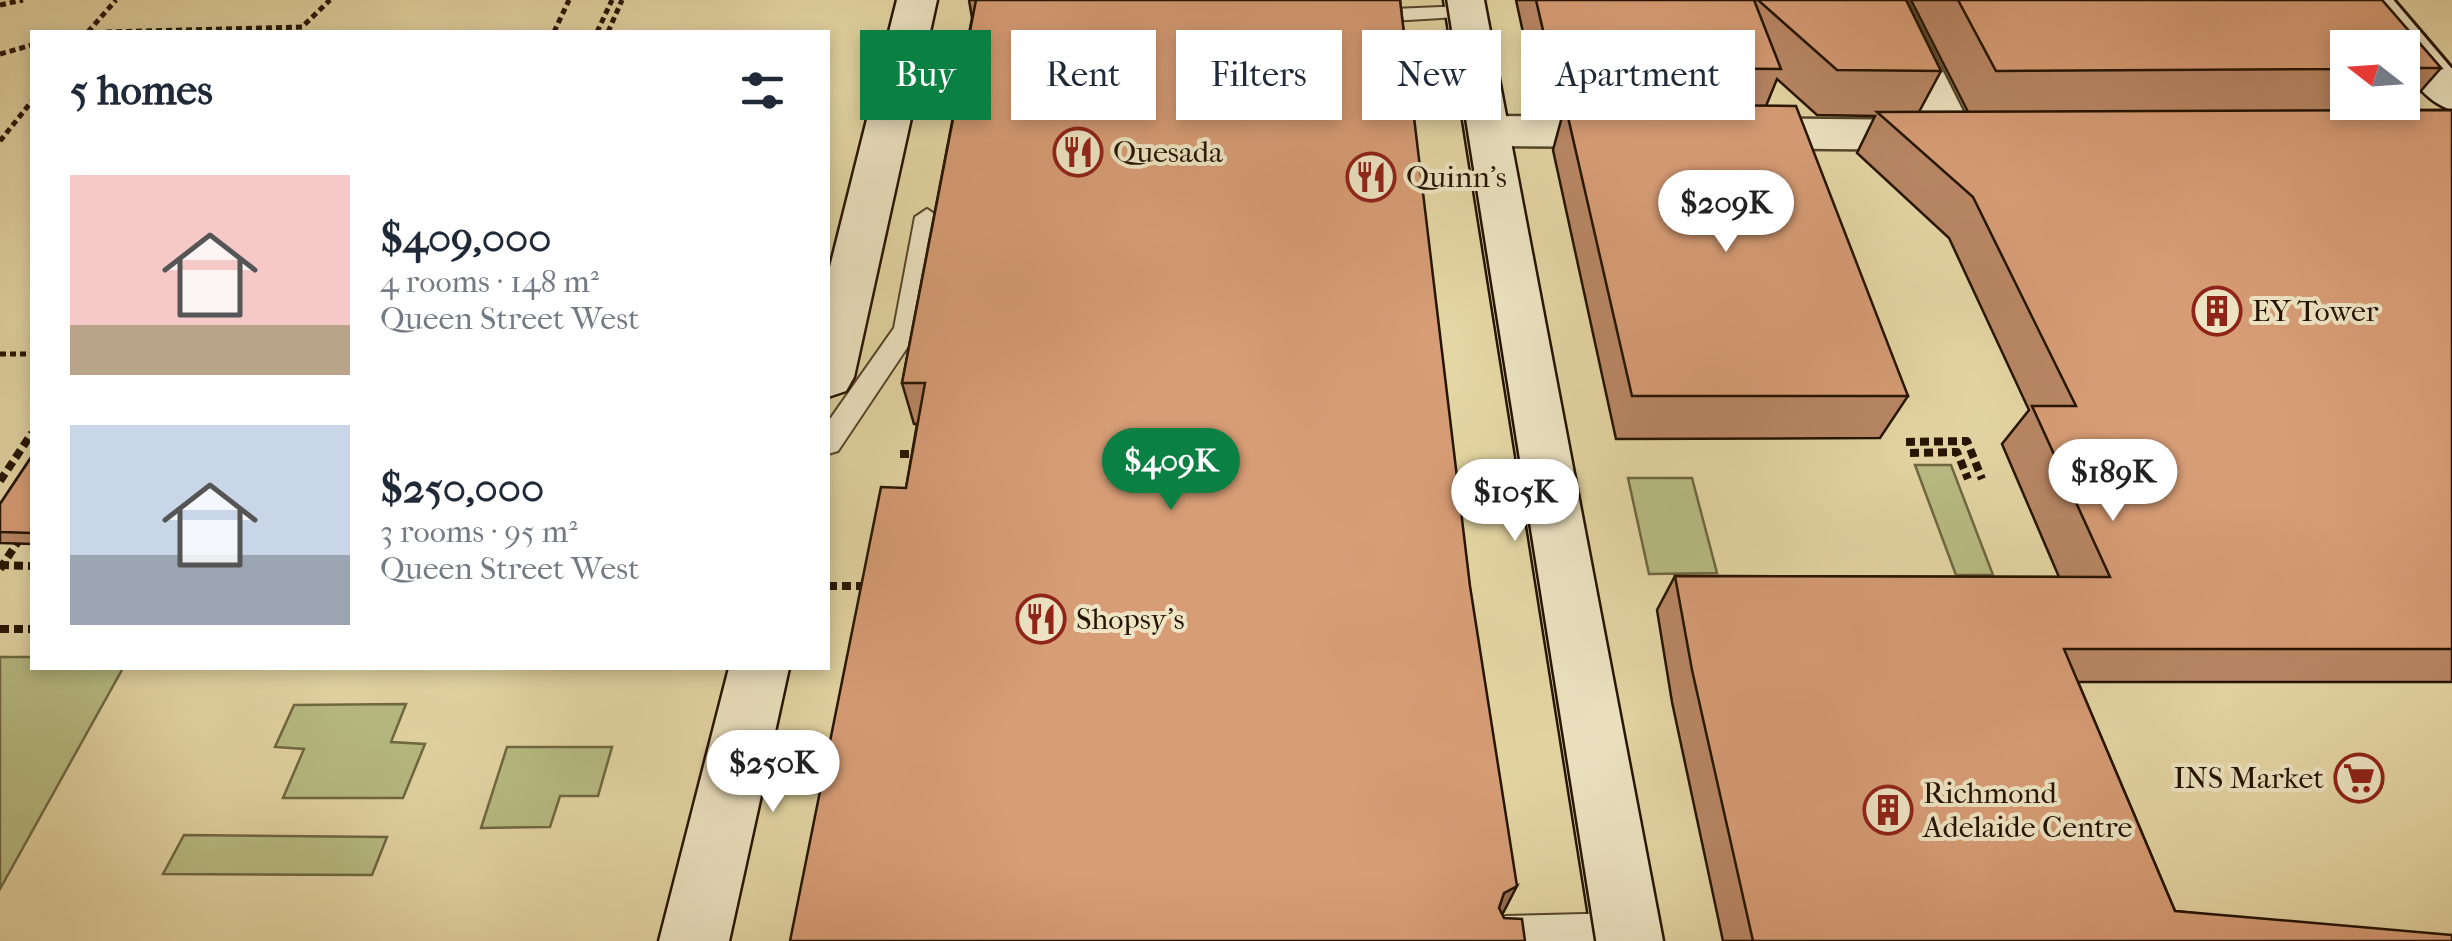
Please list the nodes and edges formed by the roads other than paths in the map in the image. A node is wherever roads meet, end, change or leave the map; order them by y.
1 (917, 0) edge
2 (1887, 0) edge
3 (2372, 0) edge
4 (1465, 6) edge
5 (1392, 15) edge
6 (2445, 120) edge
7 (1487, 131) junction
8 (928, 217) dead end
9 (830, 368) edge
10 (830, 440) edge
11 (759, 670) edge
12 (1506, 933) edge
13 (1627, 936) edge
14 (694, 941) edge

1 - 9 main road
2 - 7 main road
3 - 6 main road
4 - 5 lane
4 - 7 main road
7 - 13 main road
8 - 10 lane
11 - 14 main road
12 - 13 lane

